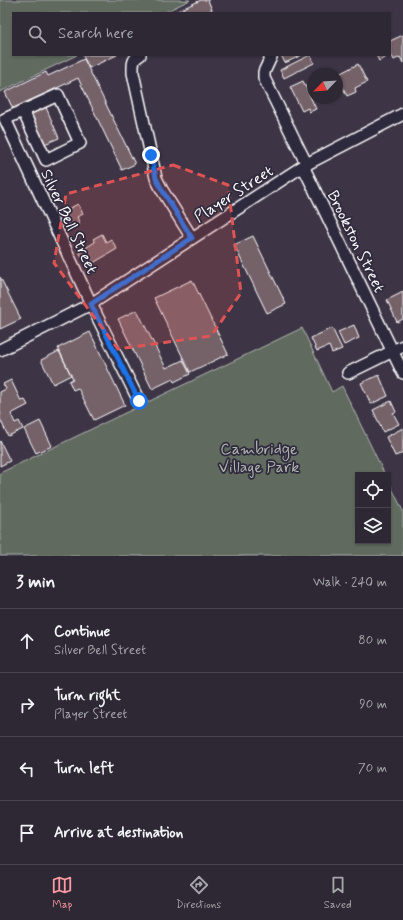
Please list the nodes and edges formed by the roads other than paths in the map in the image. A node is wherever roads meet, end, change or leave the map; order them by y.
1 (138, 56) edge
2 (271, 57) dead end
3 (23, 111) junction
4 (403, 114) edge
5 (305, 166) junction
6 (192, 238) junction
7 (91, 304) junction
8 (403, 346) edge
9 (0, 350) edge
10 (392, 351) junction
11 (348, 373) dead end
12 (403, 373) edge
13 (139, 401) dead end

1 - 6 street
2 - 5 street, Brookston Street
3 - 3 street
3 - 7 street, Silver Bell Street
4 - 5 street, Player Street
5 - 6 street, Player Street
5 - 10 street, Brookston Street
6 - 7 street, Player Street
7 - 9 street, Player Street
7 - 13 street, Silver Bell Street
8 - 10 street
10 - 11 street
10 - 12 street, Brookston Street

